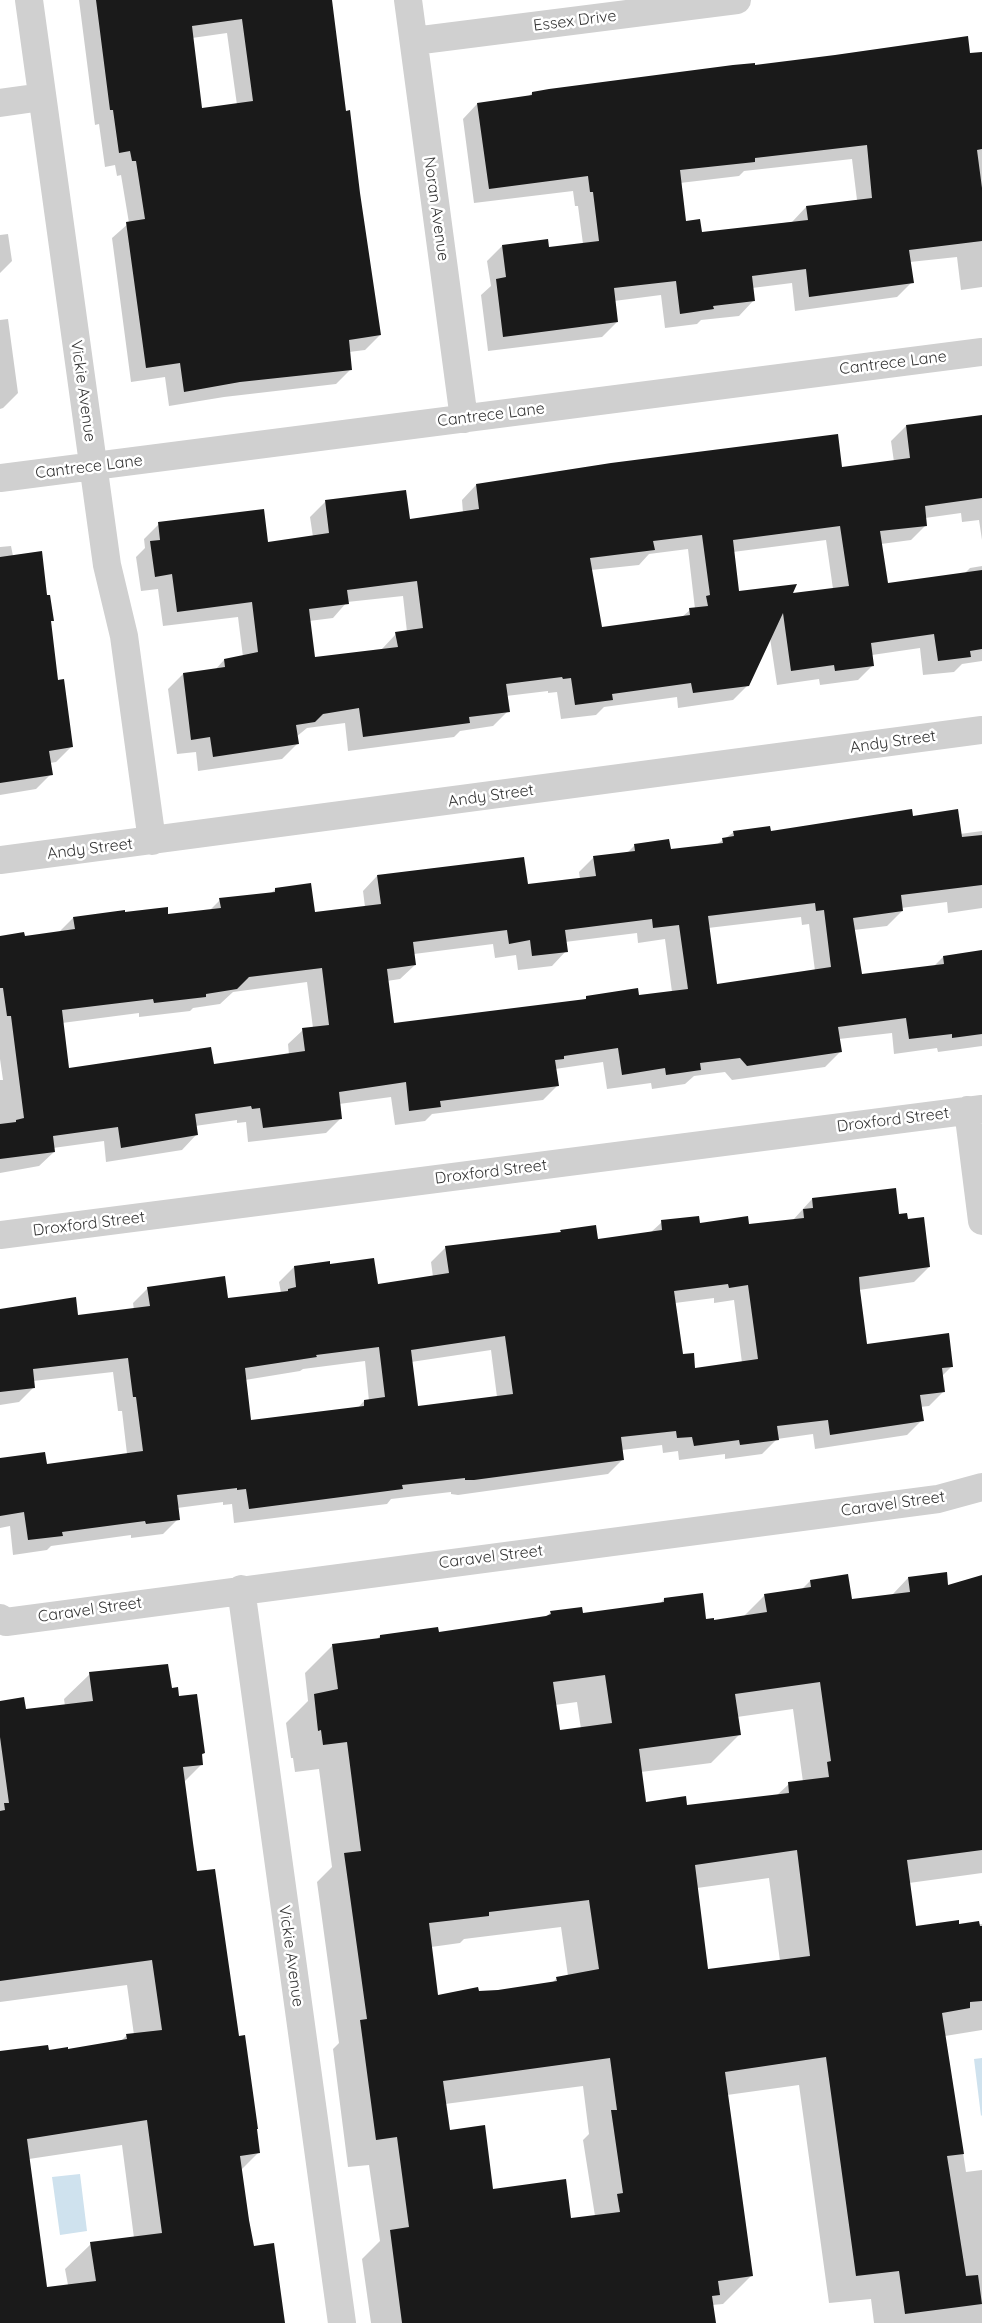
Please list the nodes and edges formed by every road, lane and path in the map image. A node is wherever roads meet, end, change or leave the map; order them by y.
1 (29, 0) edge
2 (408, 0) edge
3 (737, 0) edge
4 (414, 41) junction
5 (42, 97) junction
6 (0, 103) edge
7 (982, 352) edge
8 (464, 419) junction
9 (93, 466) junction
10 (0, 478) edge
11 (982, 730) edge
12 (152, 841) junction
13 (0, 860) edge
14 (975, 1110) edge
15 (982, 1221) edge
16 (0, 1235) edge
17 (982, 1487) edge
18 (241, 1589) junction
19 (0, 1618) edge
20 (342, 2323) edge

1 - 5 street, Vickie Avenue
2 - 4 street, Noran Avenue
3 - 4 street, Essex Drive
4 - 8 street, Noran Avenue
5 - 6 street
5 - 9 street, Vickie Avenue
7 - 8 street, Cantrece Lane
8 - 9 street, Cantrece Lane
9 - 10 street, Cantrece Lane
9 - 12 street, Vickie Avenue
11 - 12 street, Andy Street
12 - 13 street, Andy Street
14 - 15 street
14 - 16 street, Droxford Street
17 - 18 street, Caravel Street
18 - 19 street, Caravel Street
18 - 20 street, Vickie Avenue

